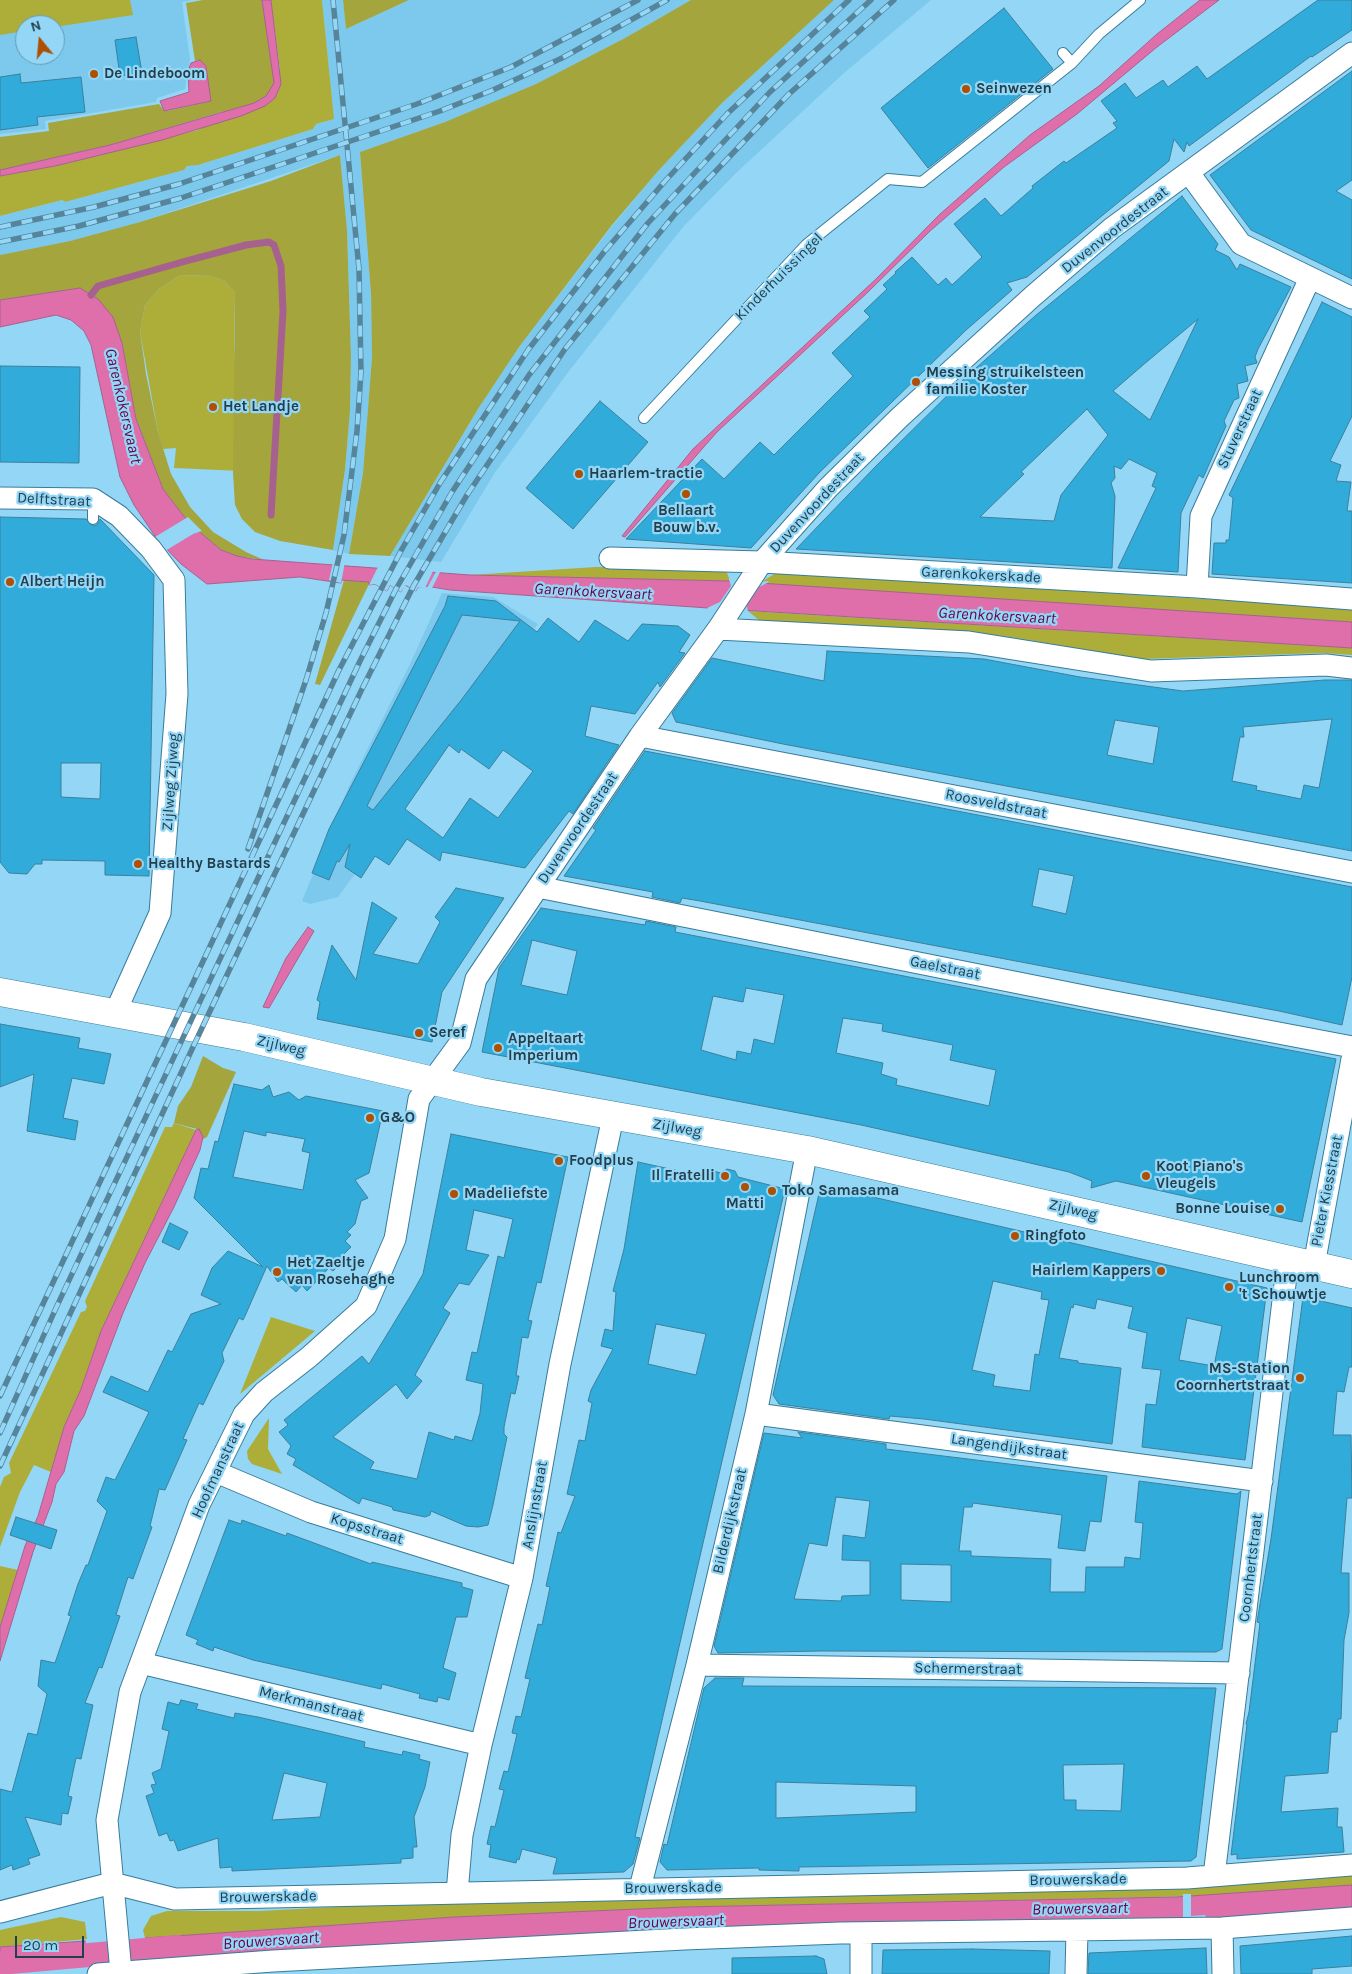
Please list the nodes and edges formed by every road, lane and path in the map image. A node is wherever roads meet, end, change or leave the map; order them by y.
1 (1140, 0) edge
2 (1063, 52) dead end
3 (1352, 54) edge
4 (1072, 63) junction
5 (1189, 173) junction
6 (1310, 278) junction
7 (1352, 298) edge
8 (644, 418) dead end
9 (0, 498) edge
10 (151, 549) joint
11 (610, 558) dead end
12 (762, 562) junction
13 (1197, 587) junction
14 (1352, 599) edge
15 (724, 620) junction
16 (1352, 668) edge
17 (640, 736) junction
18 (1352, 872) edge
19 (538, 887) junction
20 (0, 992) edge
21 (115, 1013) junction
22 (1352, 1047) edge
23 (1352, 1059) edge
24 (433, 1082) junction
25 (613, 1117) junction
26 (808, 1150) junction
27 (1301, 1262) junction
28 (1352, 1274) edge
29 (756, 1414) junction
30 (216, 1472) junction
31 (1262, 1481) junction
32 (522, 1578) junction
33 (141, 1663) junction
34 (696, 1665) junction
35 (1239, 1673) junction
36 (481, 1745) junction
37 (1352, 1865) edge
38 (1214, 1876) junction
39 (112, 1883) junction
40 (640, 1888) junction
41 (457, 1893) junction
42 (0, 1912) edge
43 (1352, 1918) edge
44 (1222, 1928) junction
45 (1077, 1930) junction
46 (862, 1933) junction
47 (120, 1969) edge
48 (98, 1974) edge
49 (861, 1974) edge
50 (1076, 1974) edge
51 (1223, 1974) edge

1 - 4 lane, Kinderhuissingel
2 - 4 lane
3 - 5 street, Duvenvoordestraat
4 - 8 lane, Kinderhuissingel
5 - 6 street
5 - 12 street, Duvenvoordestraat
6 - 7 street
6 - 13 street, Stuverstraat
9 - 10 street, Delftstraat
10 - 21 street, Zijlweg Zijweg
11 - 12 street, Garenkokerskade
12 - 13 street, Garenkokerskade
12 - 15 street, Duvenvoordestraat
13 - 14 street, Garenkokerskade
15 - 16 street
15 - 17 street, Duvenvoordestraat
17 - 18 street, Roosveldstraat
17 - 19 street, Duvenvoordestraat
19 - 22 street, Gaelstraat
19 - 24 street, Duvenvoordestraat
20 - 21 main road, Zijlweg
21 - 24 main road, Zijlweg
23 - 27 street, Pieter Kiesstraat
24 - 25 main road, Zijlweg
24 - 30 street, Hoofmanstraat
25 - 26 main road, Zijlweg
25 - 32 street, Anslijnstraat
26 - 27 main road, Zijlweg
26 - 29 street, Bilderdijkstraat
27 - 28 main road, Zijlweg
27 - 31 street, Coornhertstraat
29 - 31 street, Langendijkstraat
29 - 34 street, Bilderdijkstraat
30 - 32 street, Kopsstraat
30 - 33 street, Hoofmanstraat
31 - 35 street, Coornhertstraat
32 - 36 street, Anslijnstraat
33 - 36 street, Merkmanstraat
33 - 39 street, Hoofmanstraat
34 - 35 street, Schermerstraat
34 - 40 street, Bilderdijkstraat
35 - 38 street, Coornhertstraat
36 - 41 street, Anslijnstraat
37 - 38 street, Brouwerskade
38 - 40 street, Brouwerskade
39 - 41 street, Brouwerskade
39 - 42 street, Brouwerskade
39 - 47 street, Hoofmanstraat
40 - 41 street, Brouwerskade
43 - 44 street
44 - 45 street
44 - 51 street
45 - 46 street
45 - 50 street
46 - 47 street
46 - 49 street
47 - 48 street

